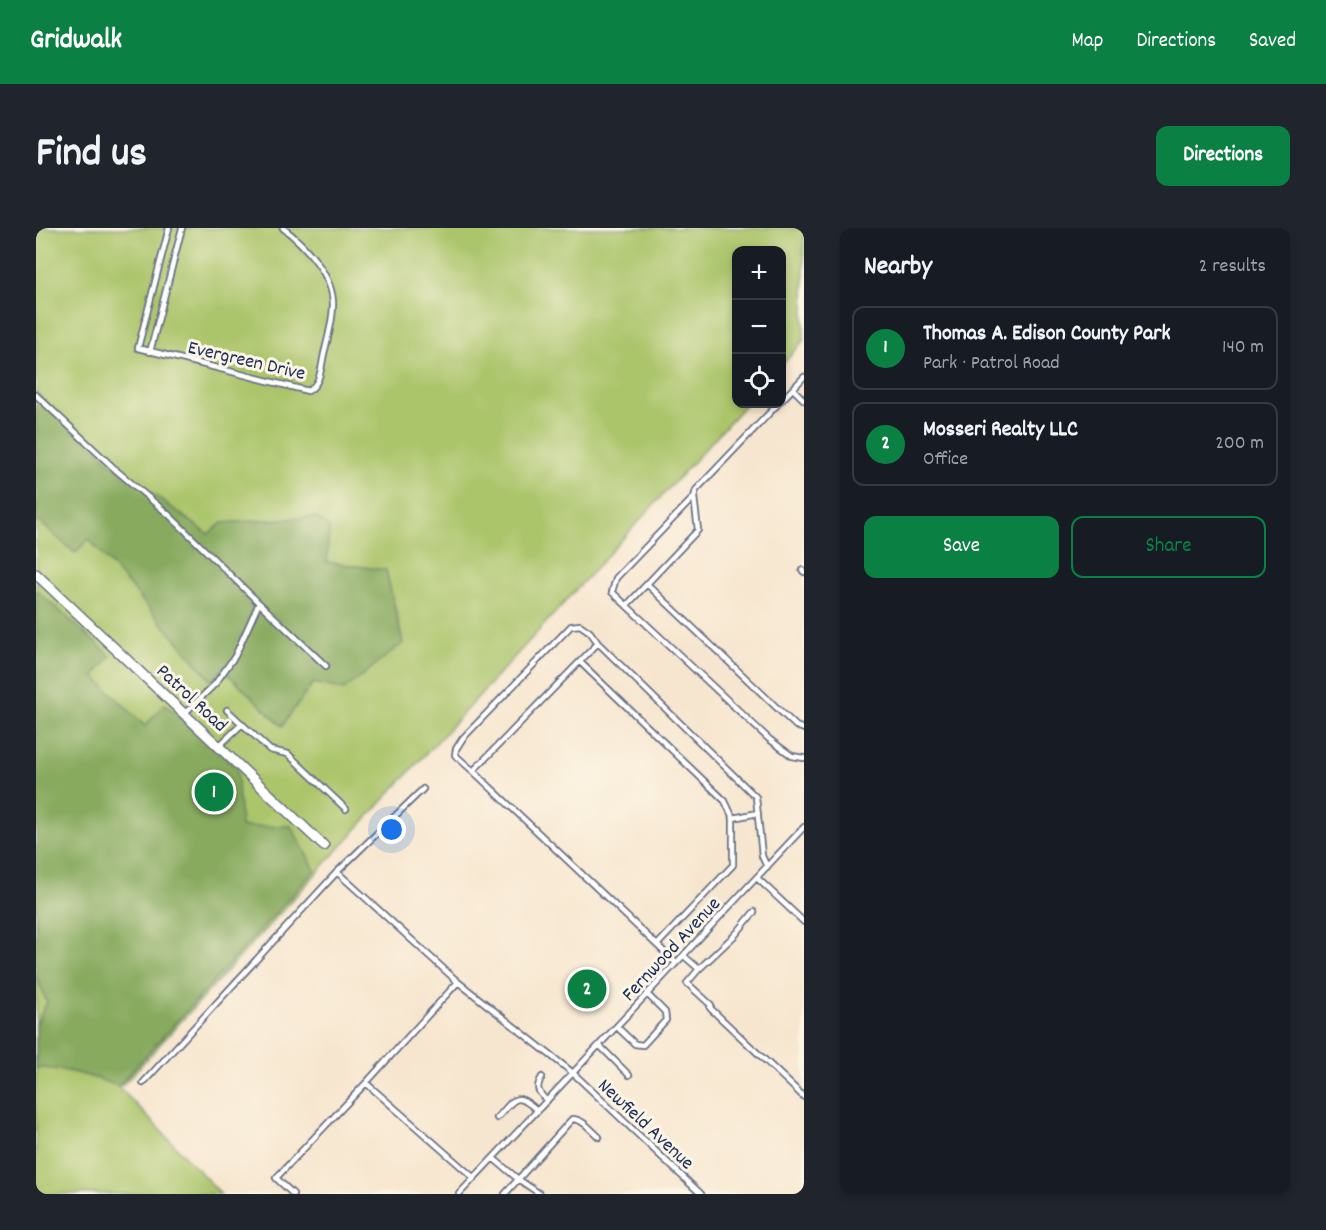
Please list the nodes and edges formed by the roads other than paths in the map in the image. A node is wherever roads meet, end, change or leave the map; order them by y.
1 (169, 228) edge
2 (182, 228) edge
3 (283, 228) edge
4 (150, 352) junction
5 (804, 377) edge
6 (793, 389) junction
7 (36, 395) edge
8 (786, 396) edge
9 (804, 400) edge
10 (774, 408) edge
11 (694, 497) junction
12 (36, 574) edge
13 (646, 584) junction
14 (259, 603) junction
15 (627, 604) junction
16 (598, 644) junction
17 (580, 662) junction
18 (326, 666) dead end
19 (227, 710) dead end
20 (184, 714) junction
21 (242, 724) junction
22 (804, 729) edge
23 (219, 746) junction
24 (804, 758) edge
25 (473, 771) junction
26 (423, 789) dead end
27 (346, 809) dead end
28 (758, 813) junction
29 (733, 818) junction
30 (804, 827) edge
31 (324, 846) dead end
32 (767, 867) junction
33 (337, 872) junction
34 (757, 878) junction
35 (754, 912) dead end
36 (804, 922) edge
37 (657, 945) junction
38 (684, 956) junction
39 (676, 963) junction
40 (699, 969) junction
41 (458, 982) junction
42 (647, 994) junction
43 (617, 1027) junction
44 (599, 1045) junction
45 (573, 1073) junction
46 (629, 1075) dead end
47 (542, 1077) dead end
48 (143, 1083) dead end
49 (366, 1083) junction
50 (804, 1097) edge
51 (547, 1101) junction
52 (538, 1111) junction
53 (497, 1118) dead end
54 (599, 1137) dead end
55 (493, 1158) junction
56 (474, 1178) junction
57 (518, 1179) junction
58 (510, 1188) junction
59 (293, 1194) edge
60 (459, 1194) edge
61 (505, 1194) edge
62 (516, 1194) edge
63 (540, 1194) edge
64 (701, 1194) edge

1 - 4 lane, Evergreen Drive
2 - 4 lane
3 - 4 lane, Evergreen Drive
5 - 6 lane
6 - 8 lane
6 - 9 lane
7 - 14 lane
10 - 11 lane
11 - 13 lane
11 - 15 lane
12 - 20 street, Patrol Road
13 - 15 lane
13 - 22 lane
14 - 18 lane
14 - 20 lane
15 - 24 lane
16 - 17 lane
16 - 25 lane
16 - 28 lane
17 - 25 lane
17 - 29 lane
19 - 21 lane
20 - 23 street, Patrol Road
21 - 23 lane
21 - 27 lane
23 - 31 street, Patrol Road
25 - 37 lane
26 - 33 lane
28 - 29 lane
28 - 32 lane
29 - 37 lane
30 - 32 lane, Fernwood Avenue
32 - 34 lane, Fernwood Avenue
33 - 41 lane, Newfield Avenue
33 - 48 lane
34 - 36 lane
34 - 38 lane, Fernwood Avenue
35 - 40 lane
37 - 39 lane
38 - 39 lane, Fernwood Avenue
38 - 40 lane
39 - 42 lane, Fernwood Avenue
40 - 50 lane
41 - 45 lane, Newfield Avenue
41 - 49 lane
42 - 43 lane, Fernwood Avenue
42 - 43 lane
43 - 44 lane, Fernwood Avenue
44 - 45 lane, Fernwood Avenue
44 - 46 lane
45 - 51 lane, Fernwood Avenue
45 - 64 lane, Newfield Avenue
47 - 51 lane
49 - 56 lane
49 - 59 lane
51 - 52 lane, Fernwood Avenue
52 - 53 lane
52 - 55 lane, Fernwood Avenue
54 - 57 lane
55 - 56 lane, Fernwood Avenue
55 - 57 lane
56 - 60 lane, Fernwood Avenue
57 - 58 lane
57 - 63 lane
58 - 61 lane
58 - 62 lane

